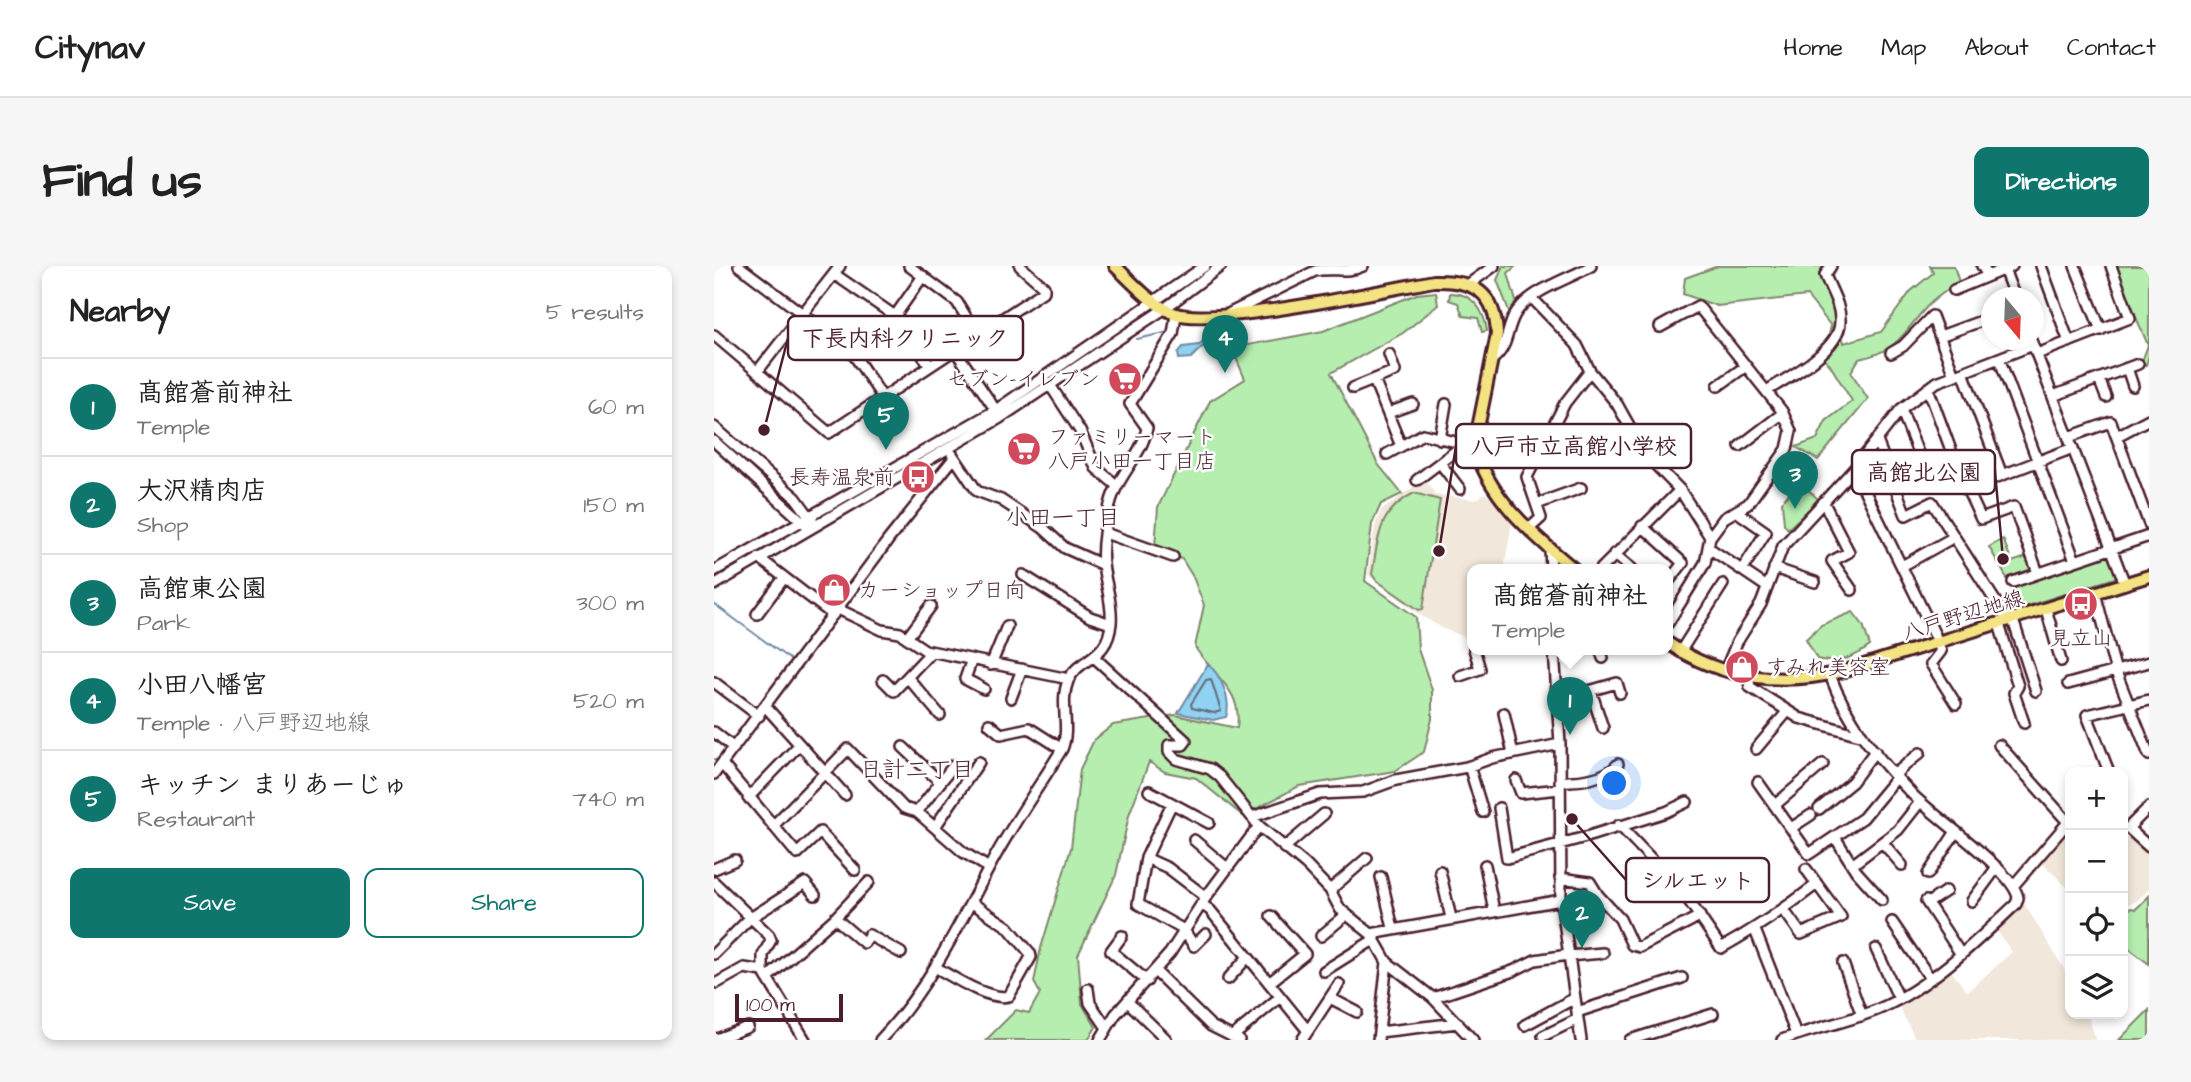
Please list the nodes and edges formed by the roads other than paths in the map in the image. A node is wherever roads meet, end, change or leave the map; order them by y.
1 (909, 266) edge
2 (1020, 266) edge
3 (1115, 266) edge
4 (1205, 266) edge
5 (1221, 266) edge
6 (1363, 266) edge
7 (1494, 266) edge
8 (1591, 266) edge
9 (1831, 266) edge
10 (1982, 266) edge
11 (2041, 266) edge
12 (2075, 266) edge
13 (2110, 266) edge
14 (743, 267) edge
15 (2008, 268) edge
16 (837, 270) edge
17 (923, 275) junction
18 (1988, 276) junction
19 (1469, 284) junction
20 (2012, 287) edge
21 (1954, 290) dead end
22 (1532, 298) junction
23 (1160, 305) junction
24 (802, 314) junction
25 (1176, 315) junction
26 (1225, 315) junction
27 (895, 316) junction
28 (1981, 321) edge
29 (1660, 327) dead end
30 (2101, 330) junction
31 (714, 335) edge
32 (977, 335) junction
33 (1940, 336) junction
34 (2069, 342) junction
35 (2044, 345) edge
36 (955, 349) junction
37 (2022, 350) edge
38 (2036, 350) edge
39 (1891, 353) dead end
40 (1389, 354) dead end
41 (1999, 358) junction
42 (1493, 359) junction
43 (2138, 364) dead end
44 (930, 366) junction
45 (1746, 366) junction
46 (2127, 369) junction
47 (1590, 371) junction
48 (757, 372) junction
49 (1958, 374) junction
50 (2099, 379) junction
51 (1374, 380) junction
52 (1050, 385) junction
53 (1718, 386) dead end
54 (2133, 386) dead end
55 (1353, 388) dead end
56 (1928, 388) junction
57 (1766, 391) junction
58 (2053, 396) junction
59 (2106, 397) dead end
60 (883, 398) junction
61 (1413, 404) dead end
62 (1446, 404) dead end
63 (1901, 409) junction
64 (998, 414) junction
65 (1388, 414) junction
66 (1783, 414) junction
67 (2149, 419) edge
68 (714, 427) edge
69 (2117, 436) junction
70 (2069, 438) junction
71 (1440, 439) junction
72 (714, 441) edge
73 (1877, 441) junction
74 (1460, 443) junction
75 (1475, 443) junction
76 (1401, 446) junction
77 (1740, 446) dead end
78 (2073, 449) junction
79 (952, 454) junction
80 (1387, 454) dead end
81 (2037, 462) junction
82 (1440, 463) junction
83 (1854, 469) junction
84 (1959, 472) junction
85 (2001, 475) junction
86 (1417, 480) dead end
87 (1115, 484) junction
88 (1581, 488) dead end
89 (1460, 489) dead end
90 (1966, 489) junction
91 (1680, 490) junction
92 (1824, 503) junction
93 (1537, 504) junction
94 (1736, 511) junction
95 (812, 516) junction
96 (801, 523) junction
97 (2149, 524) edge
98 (1642, 526) junction
99 (812, 527) junction
100 (1530, 528) junction
101 (1105, 533) junction
102 (2149, 536) edge
103 (1710, 537) junction
104 (1954, 537) junction
105 (1709, 548) junction
106 (1550, 550) junction
107 (2112, 550) junction
108 (1614, 554) junction
109 (1173, 557) dead end
110 (759, 558) junction
111 (2075, 561) junction
112 (1551, 564) edge
113 (1568, 564) edge
114 (1605, 564) edge
115 (1626, 564) edge
116 (1103, 565) junction
117 (1902, 566) junction
118 (1774, 568) junction
119 (1742, 570) junction
120 (714, 571) edge
121 (2038, 573) junction
122 (1023, 575) dead end
123 (1673, 576) edge
124 (2149, 576) edge
125 (785, 578) junction
126 (1815, 582) dead end
127 (2013, 582) dead end
128 (1723, 584) dead end
129 (2124, 584) junction
130 (714, 585) edge
131 (1767, 587) junction
132 (1852, 590) dead end
133 (2095, 593) junction
134 (931, 606) dead end
135 (2046, 609) junction
136 (835, 612) junction
137 (757, 614) dead end
138 (1673, 615) edge
139 (2006, 622) junction
140 (1111, 624) junction
141 (1007, 626) dead end
142 (907, 638) junction
143 (1939, 643) junction
144 (1673, 646) edge
145 (931, 652) junction
146 (1681, 652) junction
147 (1476, 655) edge
148 (1554, 655) edge
149 (1095, 658) junction
150 (2061, 661) dead end
151 (971, 662) junction
152 (2149, 662) edge
153 (991, 665) junction
154 (1022, 669) junction
155 (1725, 671) junction
156 (2116, 672) junction
157 (1830, 675) junction
158 (1460, 677) dead end
159 (1748, 677) junction
160 (908, 678) junction
161 (1069, 679) junction
162 (883, 680) dead end
163 (714, 682) edge
164 (2068, 684) dead end
165 (984, 689) dead end
166 (1591, 691) junction
167 (2036, 691) dead end
168 (1620, 693) dead end
169 (1011, 698) dead end
170 (1557, 700) junction
171 (2149, 700) edge
172 (1956, 704) dead end
173 (2129, 704) junction
174 (765, 706) junction
175 (1787, 712) junction
176 (1504, 713) dead end
177 (940, 715) dead end
178 (758, 716) junction
179 (2024, 723) dead end
180 (989, 724) dead end
181 (1603, 728) dead end
182 (714, 732) edge
183 (1860, 735) junction
184 (1559, 744) junction
185 (799, 745) junction
186 (1999, 745) dead end
187 (903, 747) dead end
188 (734, 748) junction
189 (1062, 749) junction
190 (1756, 749) dead end
191 (1875, 751) junction
192 (1920, 753) dead end
193 (1513, 754) junction
194 (2149, 755) edge
195 (979, 762) dead end
196 (722, 764) junction
197 (1618, 764) dead end
198 (1824, 764) dead end
199 (954, 765) dead end
200 (1469, 766) junction
201 (2107, 767) edge
202 (826, 773) junction
203 (714, 774) edge
204 (1896, 776) junction
205 (1516, 780) dead end
206 (940, 782) junction
207 (1758, 782) dead end
208 (1560, 785) junction
209 (1149, 791) dead end
210 (845, 795) dead end
211 (748, 798) junction
212 (1686, 802) dead end
213 (1920, 802) junction
214 (1172, 803) junction
215 (1775, 806) junction
216 (2149, 807) edge
217 (1500, 808) dead end
218 (917, 812) junction
219 (1483, 812) dead end
220 (1324, 814) dead end
221 (1252, 817) junction
222 (2065, 817) edge
223 (1209, 823) dead end
224 (1619, 825) junction
225 (2128, 825) edge
226 (772, 826) junction
227 (1259, 826) junction
228 (2065, 826) edge
229 (935, 827) junction
230 (1791, 828) junction
231 (2128, 830) edge
232 (1955, 833) junction
233 (1835, 837) junction
234 (1194, 840) dead end
235 (1883, 843) junction
236 (1559, 845) junction
237 (2149, 847) edge
238 (1284, 848) junction
239 (1146, 858) junction
240 (1367, 858) dead end
241 (735, 860) dead end
242 (1485, 865) dead end
243 (1852, 865) junction
244 (1902, 866) dead end
245 (989, 867) junction
246 (1997, 867) junction
247 (1227, 868) junction
248 (714, 869) edge
249 (1807, 869) dead end
250 (855, 870) dead end
251 (1440, 871) dead end
252 (1928, 874) dead end
253 (1381, 877) dead end
254 (1559, 878) junction
255 (714, 882) edge
256 (869, 882) dead end
257 (1817, 884) junction
258 (2014, 885) junction
259 (1330, 890) junction
260 (1945, 891) dead end
261 (816, 895) dead end
262 (1561, 900) junction
263 (1882, 900) dead end
264 (1203, 901) junction
265 (1972, 901) dead end
266 (972, 902) junction
267 (1783, 909) junction
268 (1494, 911) junction
269 (1346, 915) junction
270 (1271, 916) dead end
271 (1700, 916) junction
272 (835, 918) junction
273 (1451, 918) junction
274 (749, 919) junction
275 (1892, 922) dead end
276 (1393, 928) junction
277 (1184, 930) junction
278 (1755, 930) junction
279 (1206, 934) dead end
280 (1122, 936) dead end
281 (1321, 936) dead end
282 (1373, 936) junction
283 (1876, 949) dead end
284 (901, 953) dead end
285 (1603, 953) dead end
286 (1960, 953) junction
287 (714, 954) edge
288 (1568, 956) junction
289 (1248, 957) junction
290 (1387, 962) junction
291 (1843, 963) dead end
292 (935, 967) junction
293 (1324, 971) dead end
294 (1156, 972) junction
295 (765, 974) junction
296 (1682, 978) dead end
297 (1930, 978) junction
298 (1228, 979) dead end
299 (1147, 981) junction
300 (717, 983) dead end
301 (1269, 983) junction
302 (1339, 984) dead end
303 (1087, 989) dead end
304 (1280, 997) junction
305 (1329, 998) junction
306 (1433, 998) junction
307 (1575, 998) junction
308 (1899, 999) junction
309 (1128, 1002) junction
310 (1357, 1012) dead end
311 (1713, 1014) dead end
312 (1578, 1015) junction
313 (1862, 1016) junction
314 (1458, 1023) junction
315 (1525, 1025) dead end
316 (748, 1027) dead end
317 (1308, 1031) junction
318 (1796, 1034) junction
319 (1104, 1036) edge
320 (1378, 1036) edge
321 (1543, 1036) dead end
322 (1236, 1038) edge
323 (714, 1040) edge
324 (805, 1040) edge
325 (880, 1040) edge
326 (1166, 1040) edge
327 (1302, 1040) edge
328 (1473, 1040) edge
329 (1581, 1040) edge
330 (1630, 1040) edge
331 (1782, 1040) edge

1 - 17 street
2 - 32 street
3 - 23 main road
4 - 23 street
5 - 23 street
6 - 26 street
7 - 19 street
8 - 22 street
9 - 57 street
10 - 18 street
11 - 34 street
12 - 30 street
13 - 30 street
14 - 24 street
15 - 18 street
15 - 20 street
16 - 24 street
16 - 27 street
17 - 27 street
17 - 32 street
18 - 21 street
19 - 26 main road
19 - 42 main road
22 - 42 street
22 - 47 street
23 - 25 main road
23 - 52 street
23 - 64 street
24 - 48 street
24 - 60 street
25 - 26 main road
25 - 87 street
27 - 44 street
28 - 33 street
29 - 45 street
30 - 34 street
31 - 48 street
32 - 36 street
33 - 39 street
33 - 49 street
34 - 35 street
36 - 44 street
36 - 64 street
37 - 41 street
38 - 58 street
40 - 51 street
41 - 49 street
41 - 81 street
42 - 75 main road
43 - 46 street
44 - 60 street
45 - 53 street
45 - 57 street
46 - 50 street
46 - 54 street
47 - 91 street
47 - 93 street
48 - 60 street
49 - 56 street
49 - 85 street
50 - 58 street
50 - 59 street
51 - 55 street
51 - 65 street
52 - 64 street
52 - 87 street
56 - 63 street
56 - 84 street
57 - 66 street
58 - 70 street
61 - 65 street
62 - 71 street
63 - 73 street
63 - 84 street
64 - 79 street
64 - 95 street
65 - 76 street
66 - 77 street
66 - 94 street
67 - 69 street
68 - 95 street
69 - 70 street
69 - 97 street
70 - 78 street
71 - 74 street
71 - 76 street
72 - 96 street
73 - 83 street
73 - 104 street
74 - 75 street
74 - 82 street
75 - 100 main road
76 - 80 street
78 - 81 street
78 - 107 street
79 - 99 street
79 - 116 street
79 - 136 street
81 - 85 street
81 - 111 street
82 - 86 street
82 - 89 street
83 - 92 street
83 - 117 street
84 - 90 street
85 - 90 street
87 - 101 street
88 - 93 street
90 - 121 street
91 - 98 street
91 - 103 street
92 - 118 street
92 - 132 street
93 - 100 street
94 - 103 street
94 - 119 street
95 - 96 street
95 - 99 street
96 - 99 street
96 - 120 street
98 - 108 street
98 - 123 street
99 - 110 street
100 - 106 main road
101 - 109 street
101 - 116 street
102 - 107 street
103 - 105 street
104 - 117 street
104 - 139 street
105 - 119 street
105 - 138 street
106 - 112 street
106 - 113 main road
107 - 111 street
107 - 129 street
108 - 114 street
108 - 115 street
110 - 125 street
110 - 130 street
111 - 121 street
116 - 140 street
117 - 143 street
118 - 126 street
118 - 131 street
119 - 131 street
121 - 127 street
122 - 140 street
124 - 129 main road, 八戸野辺地線
125 - 136 street
125 - 137 street
128 - 146 street
129 - 133 main road, 八戸野辺地線
131 - 155 street
133 - 135 main road, 八戸野辺地線
133 - 156 street
134 - 142 street
135 - 139 main road, 八戸野辺地線
135 - 150 street
136 - 142 street
136 - 174 street
139 - 143 main road, 八戸野辺地線
139 - 167 street
139 - 179 street
140 - 149 street
141 - 153 street
142 - 145 street
143 - 157 main road, 八戸野辺地線
143 - 172 street
144 - 146 main road, 八戸野辺地線
145 - 151 street
145 - 160 street
146 - 155 main road, 八戸野辺地線
147 - 158 street
148 - 170 street
149 - 161 street
149 - 221 street
151 - 153 street
151 - 165 street
152 - 156 street
153 - 154 street
154 - 161 street
154 - 169 street
155 - 159 main road, 八戸野辺地線
156 - 164 street
156 - 173 street
157 - 159 main road, 八戸野辺地線
157 - 183 street
159 - 175 street
160 - 162 street
160 - 177 street
161 - 189 street
163 - 178 street
166 - 168 street
166 - 170 street
166 - 181 street
170 - 184 street
171 - 173 street
173 - 194 street
173 - 201 street
174 - 178 street
174 - 185 street
175 - 183 street
175 - 190 street
176 - 193 street
178 - 188 street
180 - 189 street
182 - 188 street
183 - 191 street
184 - 193 street
184 - 208 street
185 - 202 street
185 - 211 street
186 - 222 street
187 - 206 street
188 - 196 street
189 - 245 street
191 - 204 street
191 - 230 street
192 - 204 street
193 - 200 street
195 - 229 street
196 - 203 street
196 - 211 street
197 - 208 street
198 - 215 street
199 - 206 street
200 - 219 street
200 - 221 street
202 - 210 street
202 - 218 street
202 - 226 street
204 - 213 street
204 - 233 street
205 - 208 street
206 - 218 street
207 - 215 street
208 - 236 street
209 - 214 street
211 - 226 street
212 - 224 street
213 - 232 street
213 - 235 street
214 - 223 street
214 - 239 street
215 - 230 street
216 - 225 street
217 - 236 street
218 - 229 street
220 - 238 street
221 - 227 street
224 - 236 street
224 - 271 street
226 - 250 street
227 - 238 street
227 - 247 street
228 - 258 street
229 - 245 street
230 - 233 street
231 - 237 street
232 - 246 street
232 - 252 street
233 - 243 street
234 - 247 street
235 - 243 street
235 - 244 street
236 - 254 street
238 - 259 street
239 - 264 street
239 - 277 street
240 - 259 street
241 - 248 street
242 - 268 street
243 - 263 street
245 - 266 street
246 - 258 street
246 - 265 street
247 - 264 street
249 - 257 street
251 - 273 street
253 - 276 street
254 - 262 street
254 - 271 street
255 - 274 street
256 - 272 street
257 - 267 street
257 - 267 street
258 - 286 street
259 - 269 street
260 - 286 street
261 - 274 street
262 - 268 street
262 - 288 street
264 - 277 street
264 - 289 street
266 - 292 street
266 - 292 street
267 - 278 street
268 - 273 street
269 - 281 street
269 - 282 street
270 - 301 street
271 - 278 street
272 - 284 street
272 - 295 street
273 - 276 street
274 - 287 street
274 - 295 street
275 - 297 street
276 - 282 street
277 - 279 street
277 - 294 street
278 - 318 street
280 - 299 street
282 - 290 street
282 - 293 street
283 - 308 street
285 - 288 street
286 - 297 street
288 - 306 street
288 - 307 street
289 - 298 street
289 - 301 street
290 - 306 street
290 - 320 street
291 - 313 street
292 - 325 street
294 - 299 street
294 - 322 street
295 - 300 street
295 - 324 street
296 - 312 street
297 - 308 street
299 - 309 street
301 - 304 street
302 - 305 street
303 - 319 street
304 - 317 street
304 - 322 street
305 - 310 street
305 - 317 street
306 - 314 street
307 - 312 street
307 - 315 street
308 - 313 street
309 - 319 street
309 - 326 street
311 - 330 street
312 - 321 street
312 - 329 street
313 - 318 street
314 - 320 street
314 - 328 street
316 - 323 street
317 - 327 street
318 - 331 street

